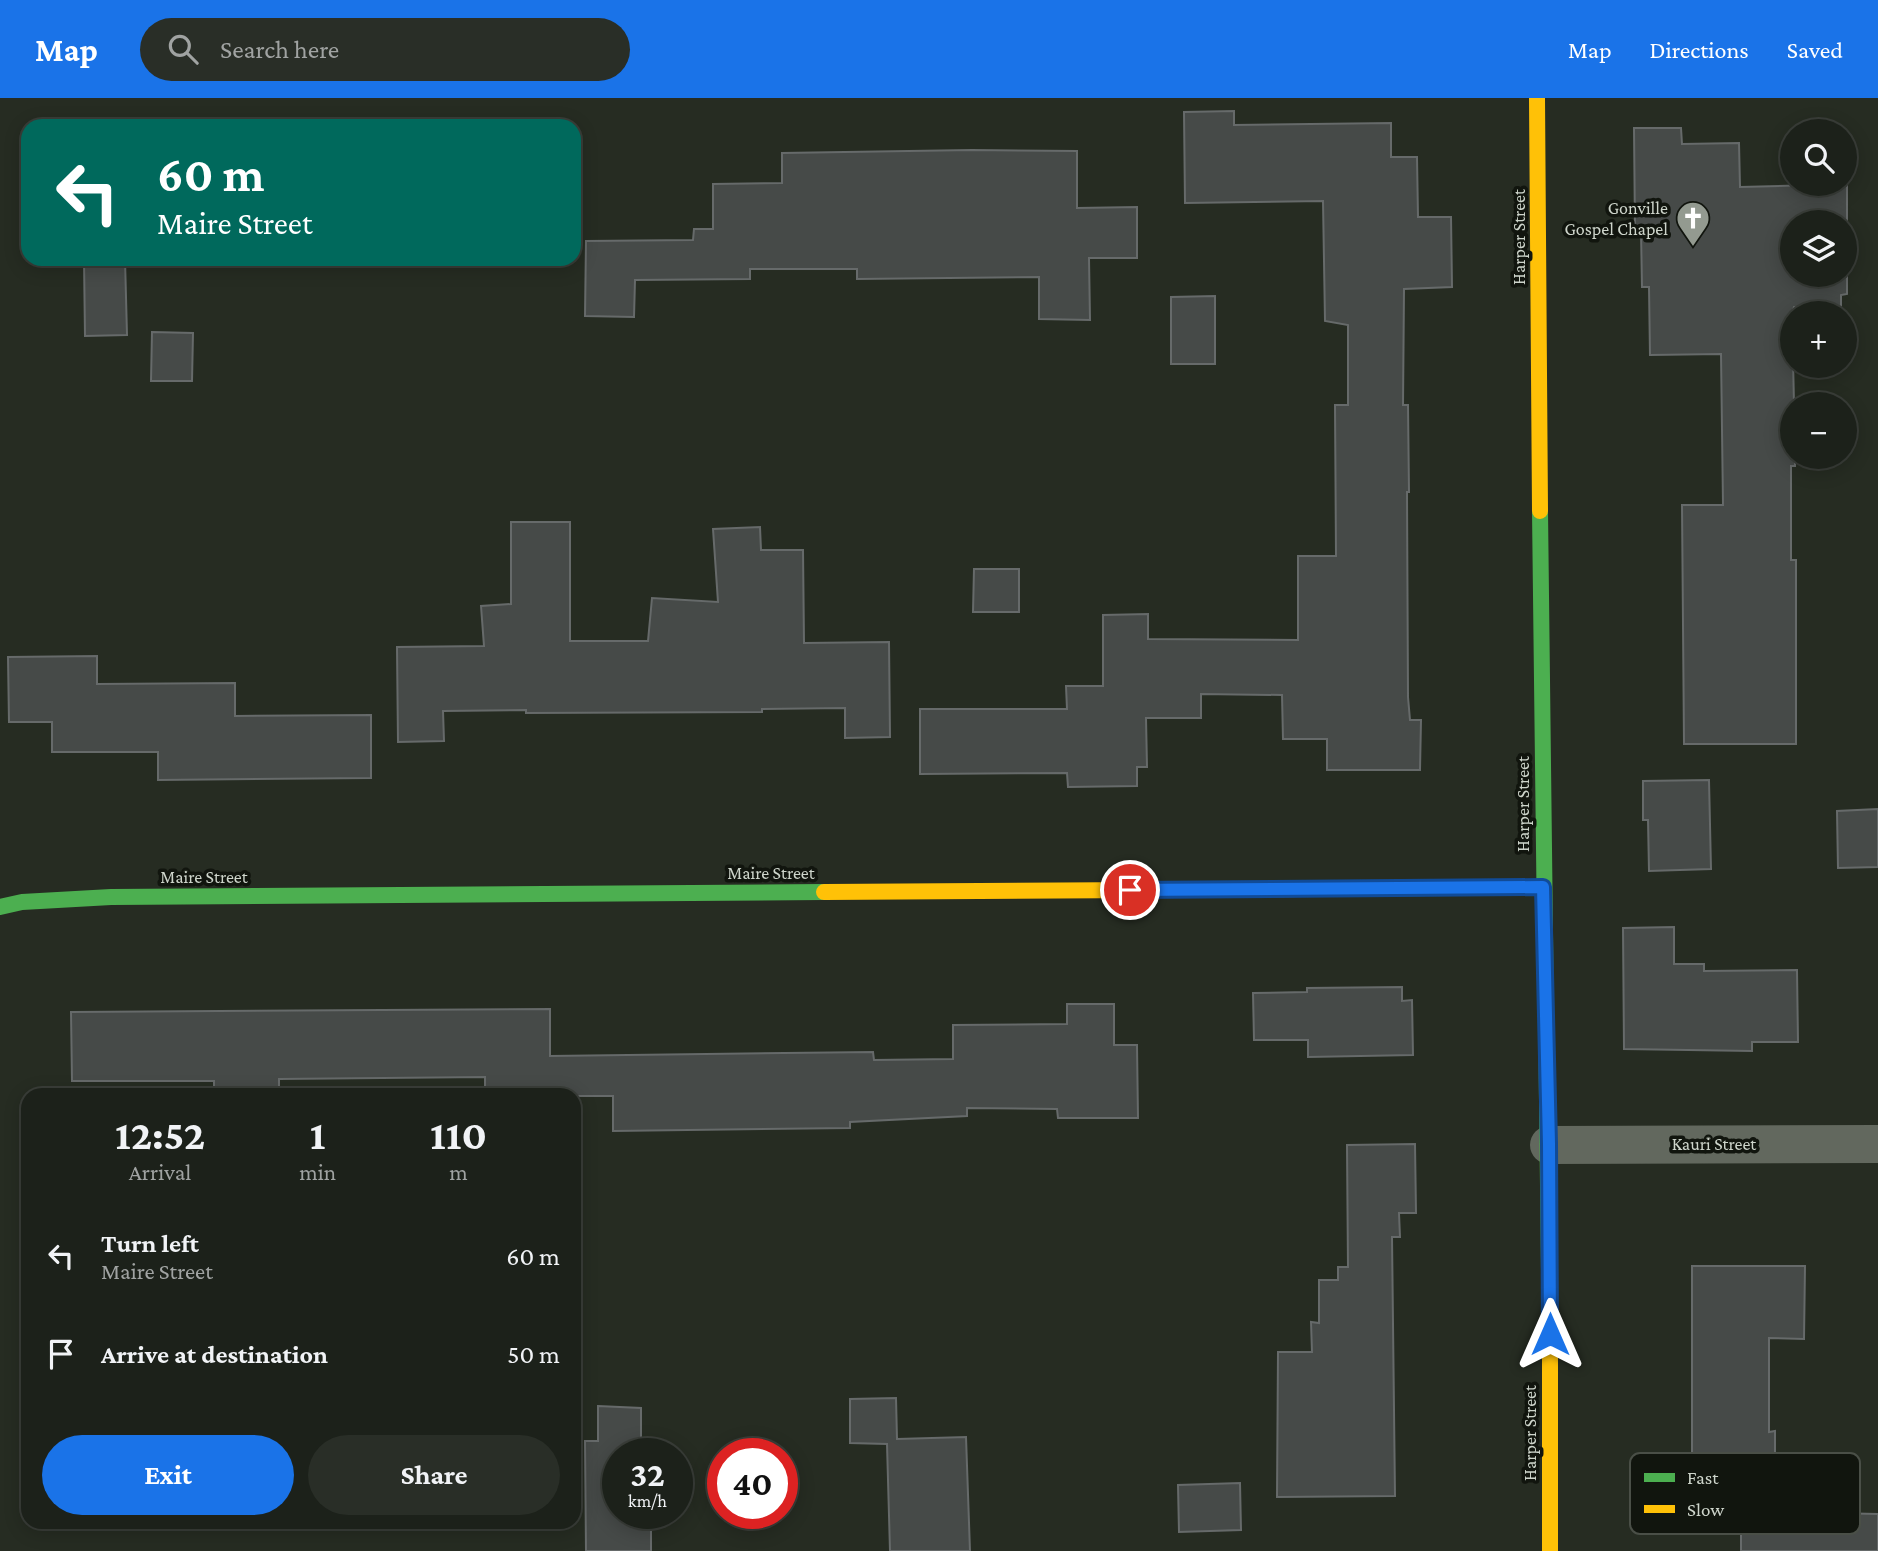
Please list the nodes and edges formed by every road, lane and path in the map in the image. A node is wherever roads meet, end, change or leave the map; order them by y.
1 (1537, 98) edge
2 (1543, 887) junction
3 (0, 907) edge
4 (1549, 1144) junction
5 (1878, 1144) edge
6 (1550, 1551) edge

1 - 2 street, Harper Street
2 - 3 street, Maire Street
2 - 4 street, Harper Street
4 - 5 street, Kauri Street
4 - 6 street, Harper Street

